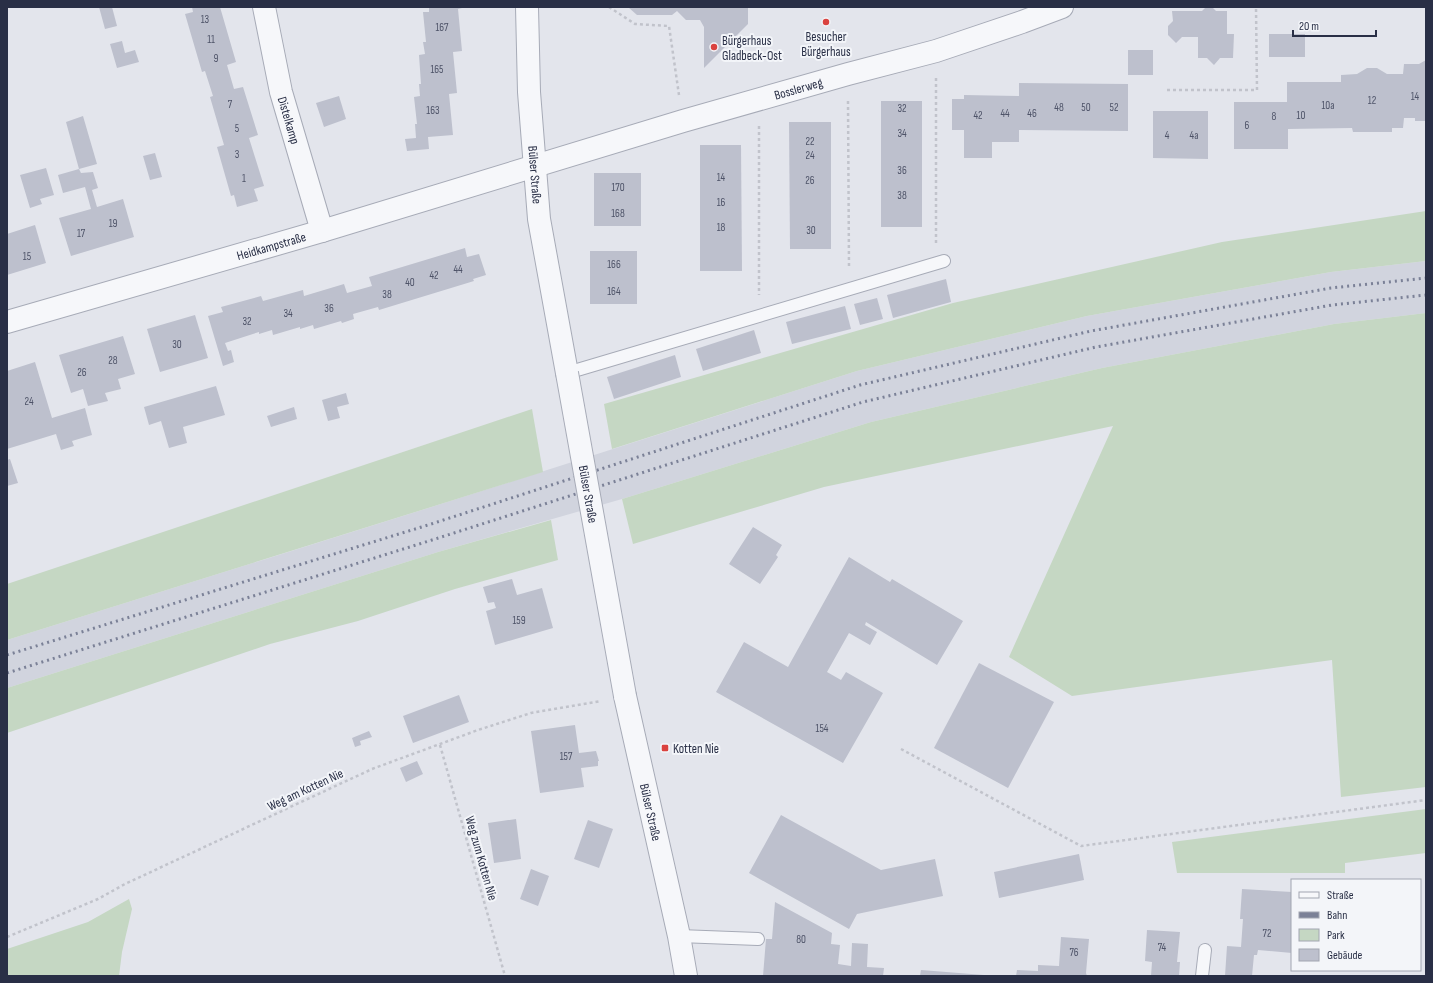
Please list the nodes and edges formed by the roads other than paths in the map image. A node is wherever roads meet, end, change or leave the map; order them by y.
1 (264, 7) edge
2 (528, 7) edge
3 (1062, 7) edge
4 (534, 166) junction
5 (322, 231) junction
6 (940, 262) road end
7 (7, 322) edge
8 (567, 373) junction
9 (679, 936) junction
10 (758, 939) dead end
11 (1205, 950) dead end
12 (686, 976) edge
13 (1202, 976) edge

1 - 5 street, Distelkamp
2 - 4 street, Bülser Straße
3 - 4 street, Bosslerweg
4 - 5 street, Heidkampstraße
4 - 8 street, Bülser Straße
5 - 7 street, Heidkampstraße
6 - 8 lane
8 - 9 street, Bülser Straße, bridge
9 - 10 lane
9 - 12 street, Bülser Straße
11 - 13 lane

